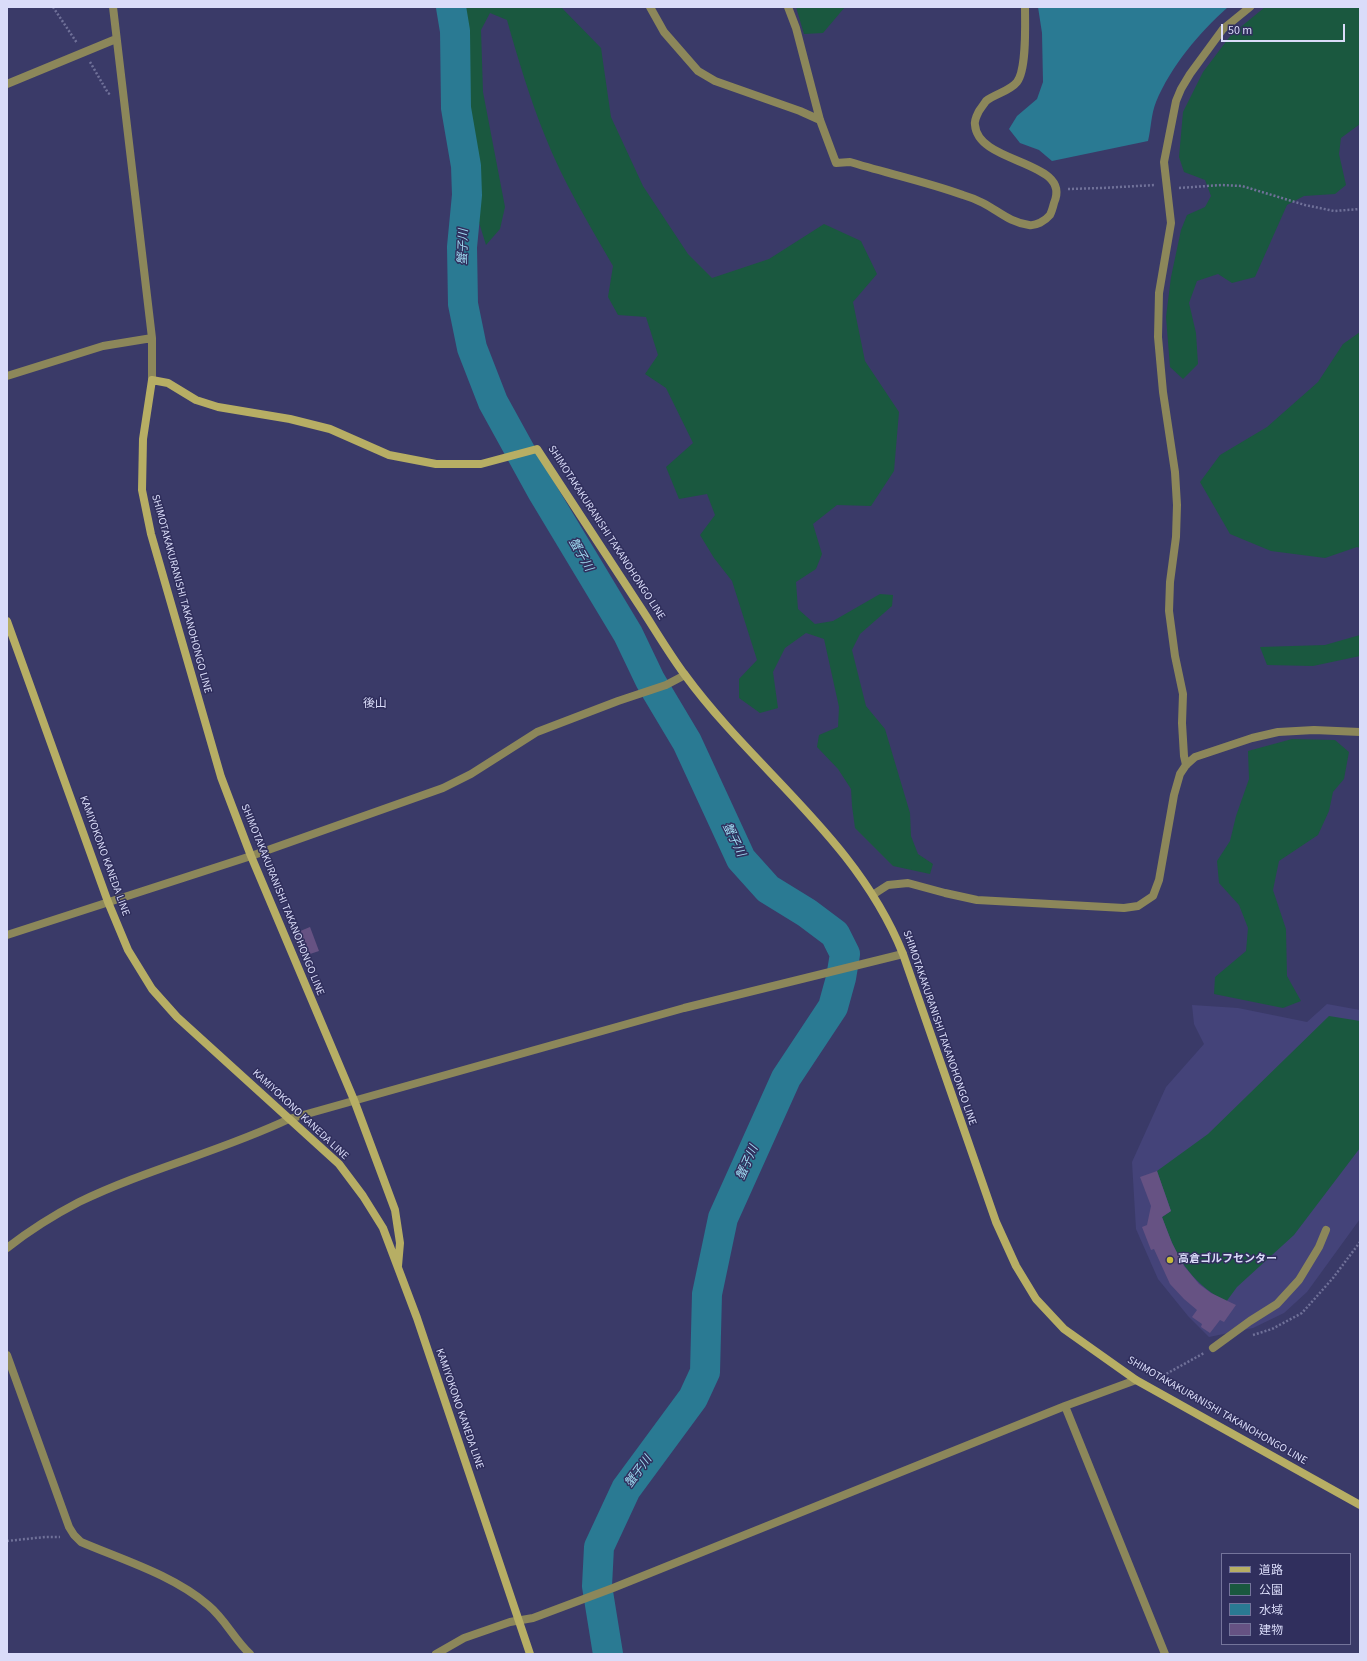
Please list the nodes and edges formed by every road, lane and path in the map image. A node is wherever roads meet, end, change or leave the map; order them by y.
1 (113, 7) edge
2 (650, 7) edge
3 (788, 7) edge
4 (1025, 7) edge
5 (1250, 7) edge
6 (116, 39) junction
7 (7, 84) edge
8 (820, 120) junction
9 (1166, 184) junction
10 (1058, 190) junction
11 (1360, 210) edge
12 (152, 338) junction
13 (7, 376) edge
14 (152, 380) junction
15 (7, 621) edge
16 (685, 675) junction
17 (1360, 732) edge
18 (1186, 765) junction
19 (251, 856) junction
20 (874, 894) junction
21 (108, 902) junction
22 (7, 935) edge
23 (903, 954) junction
24 (354, 1100) junction
25 (289, 1119) junction
26 (1326, 1230) dead end
27 (7, 1248) edge
28 (398, 1266) junction
29 (1213, 1348) dead end
30 (7, 1355) edge
31 (1136, 1380) junction
32 (1065, 1406) junction
33 (1360, 1505) edge
34 (74, 1535) junction
35 (7, 1541) edge
36 (519, 1621) junction
37 (250, 1654) edge
38 (436, 1654) edge
39 (530, 1654) edge
40 (1165, 1654) edge

1 - 6 street
2 - 8 street
3 - 8 street
4 - 10 street
5 - 9 street
6 - 7 street
6 - 12 street
8 - 10 street
9 - 10 path
9 - 11 path
9 - 18 street
12 - 13 street
12 - 14 street
14 - 16 main road, SHIMOTAKAKURANISHI TAKANOHONGO LINE
14 - 19 main road, SHIMOTAKAKURANISHI TAKANOHONGO LINE
15 - 21 main road, KAMIYOKONO KANEDA LINE
16 - 19 street
16 - 20 main road, SHIMOTAKAKURANISHI TAKANOHONGO LINE
17 - 18 street
18 - 20 street
19 - 21 street
19 - 24 main road, SHIMOTAKAKURANISHI TAKANOHONGO LINE
20 - 23 main road, SHIMOTAKAKURANISHI TAKANOHONGO LINE
21 - 22 street
21 - 25 main road, KAMIYOKONO KANEDA LINE
23 - 24 street
23 - 31 main road, SHIMOTAKAKURANISHI TAKANOHONGO LINE
24 - 25 street
24 - 28 main road, SHIMOTAKAKURANISHI TAKANOHONGO LINE
25 - 27 street
25 - 28 main road, KAMIYOKONO KANEDA LINE
26 - 29 street
28 - 36 main road, KAMIYOKONO KANEDA LINE
30 - 34 street
31 - 32 street
31 - 33 main road, SHIMOTAKAKURANISHI TAKANOHONGO LINE
32 - 36 street
32 - 40 street
34 - 35 path
34 - 37 street
36 - 38 street
36 - 39 main road, KAMIYOKONO KANEDA LINE

